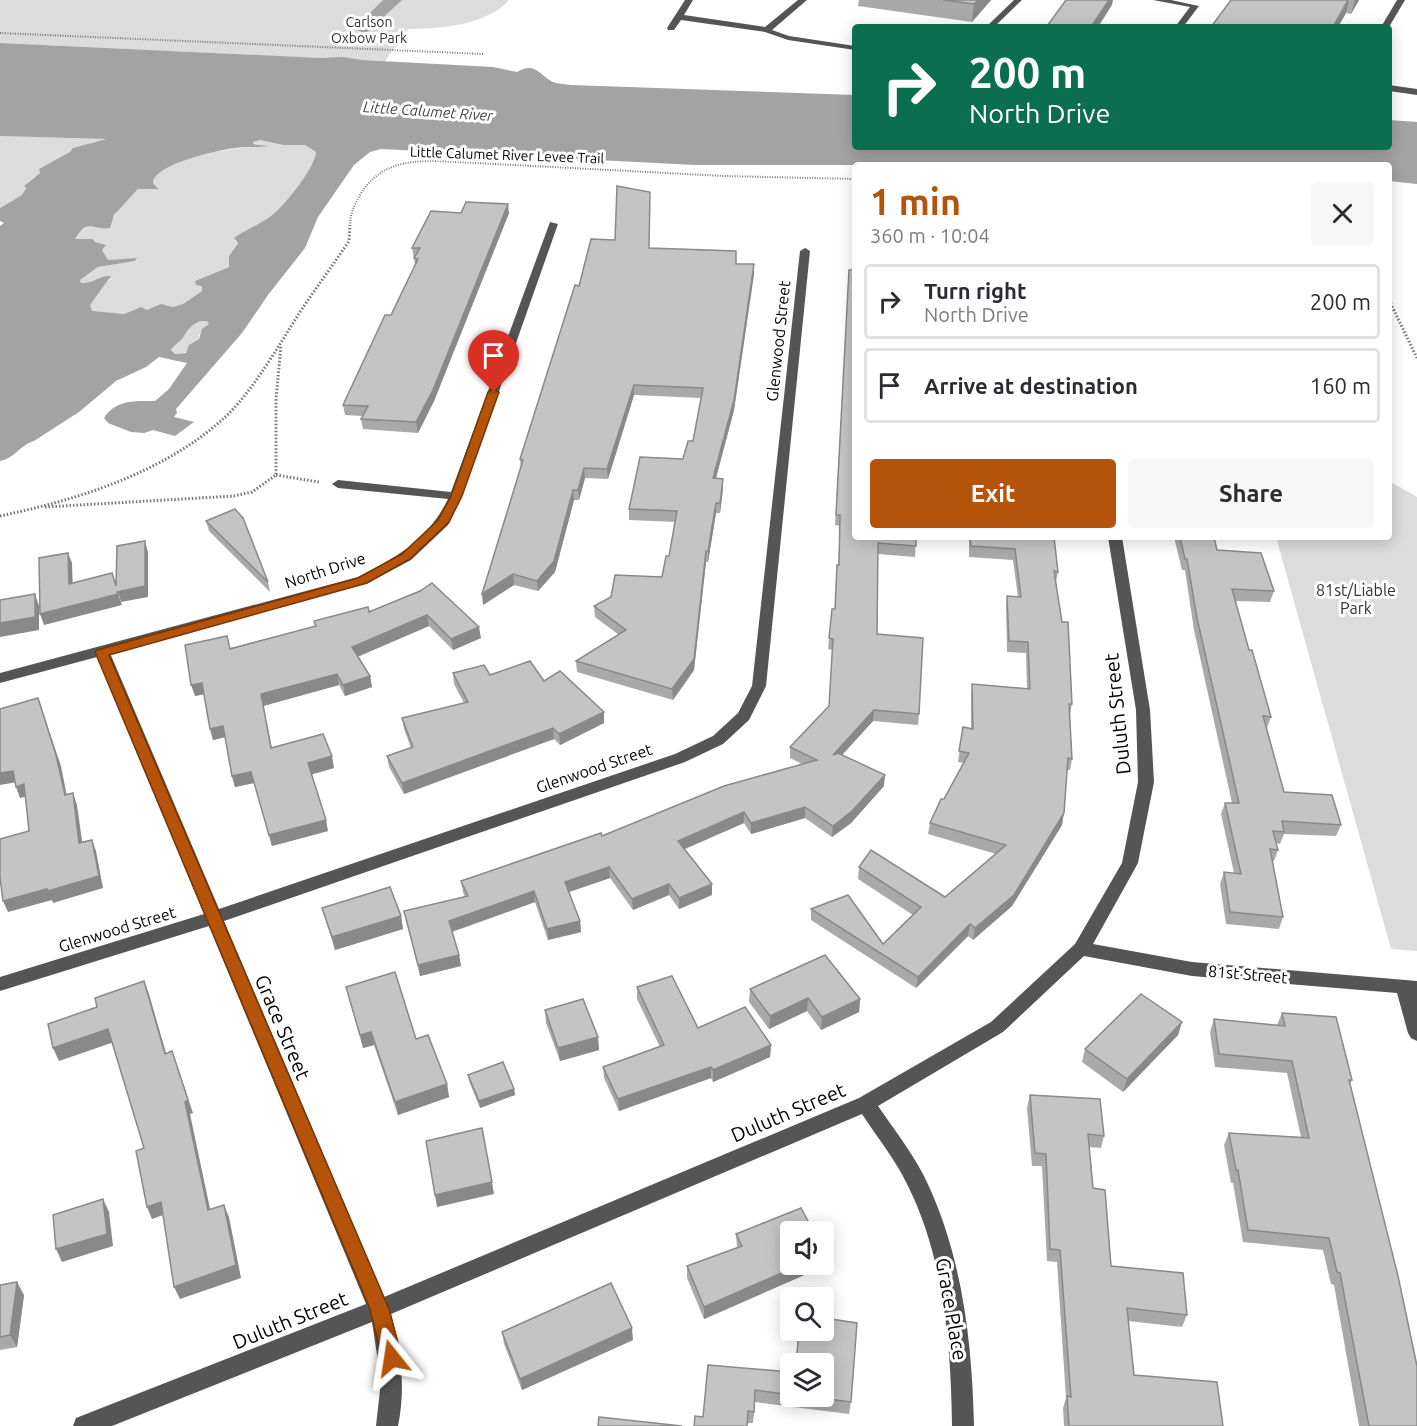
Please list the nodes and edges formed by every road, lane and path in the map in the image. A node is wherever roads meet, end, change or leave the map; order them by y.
1 (689, 0) edge
2 (803, 0) edge
3 (1018, 0) edge
4 (1157, 0) edge
5 (1401, 0) edge
6 (679, 17) junction
7 (993, 24) edge
8 (1181, 24) edge
9 (1387, 24) edge
10 (670, 28) dead end
11 (768, 30) junction
12 (0, 33) edge
13 (852, 48) edge
14 (483, 54) dead end
15 (1392, 88) edge
16 (1417, 92) edge
17 (852, 179) edge
18 (554, 224) dead end
19 (805, 251) dead end
20 (1392, 306) edge
21 (281, 344) junction
22 (1417, 358) edge
23 (276, 475) junction
24 (338, 484) joint
25 (456, 496) junction
26 (37, 507) junction
27 (0, 516) edge
28 (1115, 540) edge
29 (102, 652) junction
30 (0, 678) edge
31 (212, 918) junction
32 (1081, 949) junction
33 (0, 984) edge
34 (1411, 988) edge
35 (1417, 1033) edge
36 (866, 1104) junction
37 (379, 1309) junction
38 (84, 1426) edge
39 (387, 1426) edge
40 (963, 1426) edge

1 - 6 street
2 - 11 street
3 - 7 street
4 - 8 street
5 - 9 street
6 - 10 street
6 - 11 street
11 - 13 street
12 - 14 path
15 - 16 street
17 - 21 path, Little Calumet River Levee Trail
18 - 25 street, North Drive
19 - 31 street, Glenwood Street
20 - 22 path
21 - 23 path
21 - 26 path, Little Calumet River Levee Trail
23 - 24 path
23 - 26 path
24 - 25 street
25 - 29 street, North Drive
26 - 27 path, Little Calumet River Levee Trail
28 - 32 street, Duluth Street
29 - 30 street, North Drive
29 - 31 street, Grace Street
31 - 33 street, Glenwood Street
31 - 37 street, Grace Street
32 - 34 street, 81st Street
32 - 36 street, Duluth Street
34 - 35 street
36 - 37 street, Duluth Street
36 - 40 street, Grace Place
37 - 38 street, Duluth Street
37 - 39 street, Grace Street

